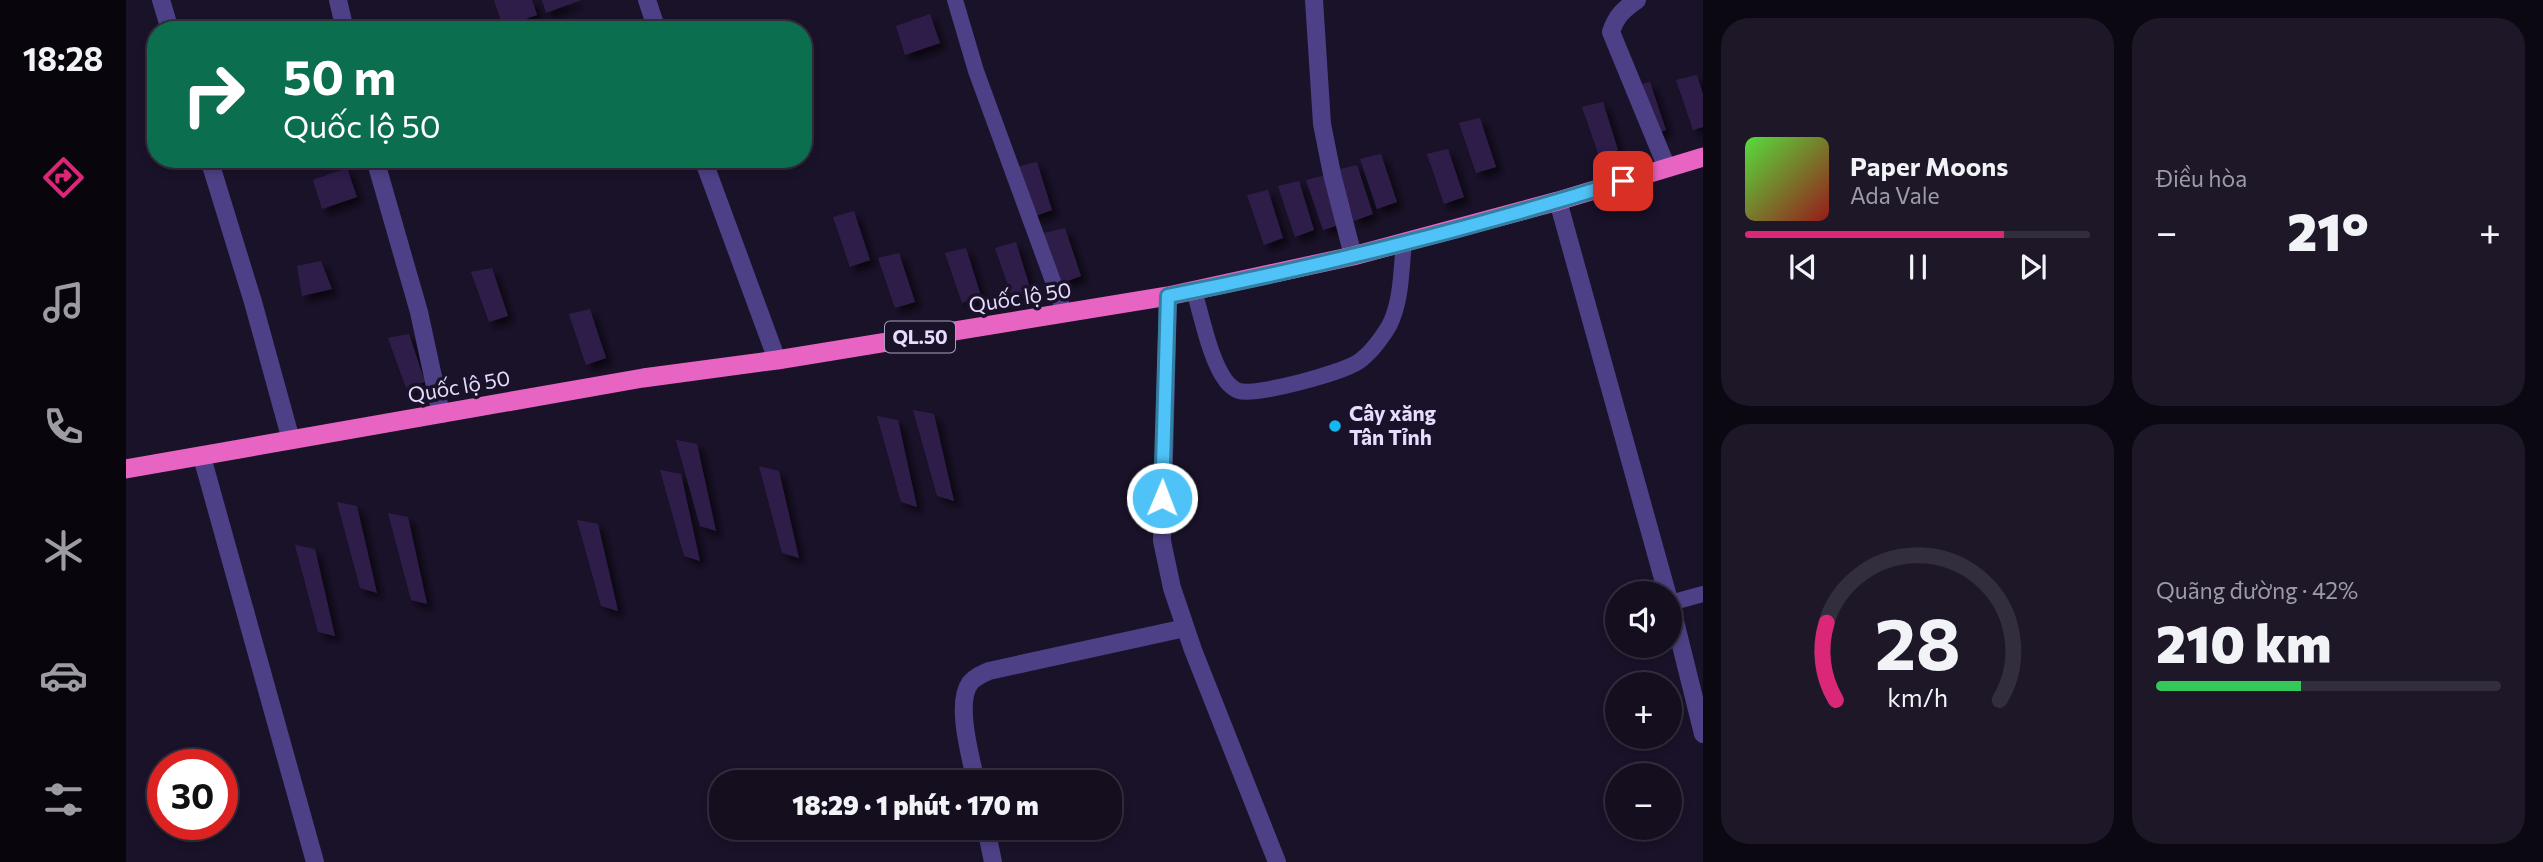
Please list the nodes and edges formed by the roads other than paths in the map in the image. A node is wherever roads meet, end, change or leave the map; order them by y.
1 (161, 0) edge
2 (338, 0) edge
3 (647, 0) edge
4 (955, 0) edge
5 (1314, 0) edge
6 (1637, 0) edge
7 (167, 21) edge
8 (343, 21) edge
9 (654, 21) edge
10 (1703, 158) edge
11 (212, 168) edge
12 (378, 168) edge
13 (706, 168) edge
14 (1667, 168) junction
15 (1558, 201) junction
16 (1404, 242) junction
17 (1353, 256) junction
18 (1194, 291) junction
19 (1168, 296) junction
20 (1065, 314) junction
21 (777, 360) junction
22 (441, 414) junction
23 (291, 440) junction
24 (202, 457) junction
25 (126, 469) edge
26 (1664, 581) edge
27 (1703, 594) edge
28 (1682, 599) edge
29 (1185, 628) junction
30 (1682, 650) edge
31 (1703, 734) edge
32 (974, 770) edge
33 (988, 840) edge
34 (315, 862) edge
35 (993, 862) edge
36 (1277, 862) edge

1 - 7 street
2 - 8 street
3 - 9 street
4 - 20 lane
5 - 17 street
6 - 14 street
10 - 14 highway, Quốc lộ 50 / QL.50
11 - 23 street
12 - 22 street
13 - 21 street
14 - 15 highway, Quốc lộ 50 / QL.50
15 - 16 highway, Quốc lộ 50 / QL.50
15 - 26 street
16 - 17 highway, Quốc lộ 50 / QL.50
16 - 18 lane
17 - 18 highway, Quốc lộ 50 / QL.50
18 - 19 highway, Quốc lộ 50 / QL.50
19 - 20 highway, Quốc lộ 50 / QL.50
19 - 29 street
20 - 21 highway, Quốc lộ 50 / QL.50
21 - 22 highway, Quốc lộ 50 / QL.50
22 - 23 highway, Quốc lộ 50 / QL.50
23 - 24 highway, Quốc lộ 50 / QL.50
24 - 25 highway, Quốc lộ 50 / QL.50
24 - 34 street
27 - 28 lane
29 - 32 street
29 - 36 street
30 - 31 street
33 - 35 street

